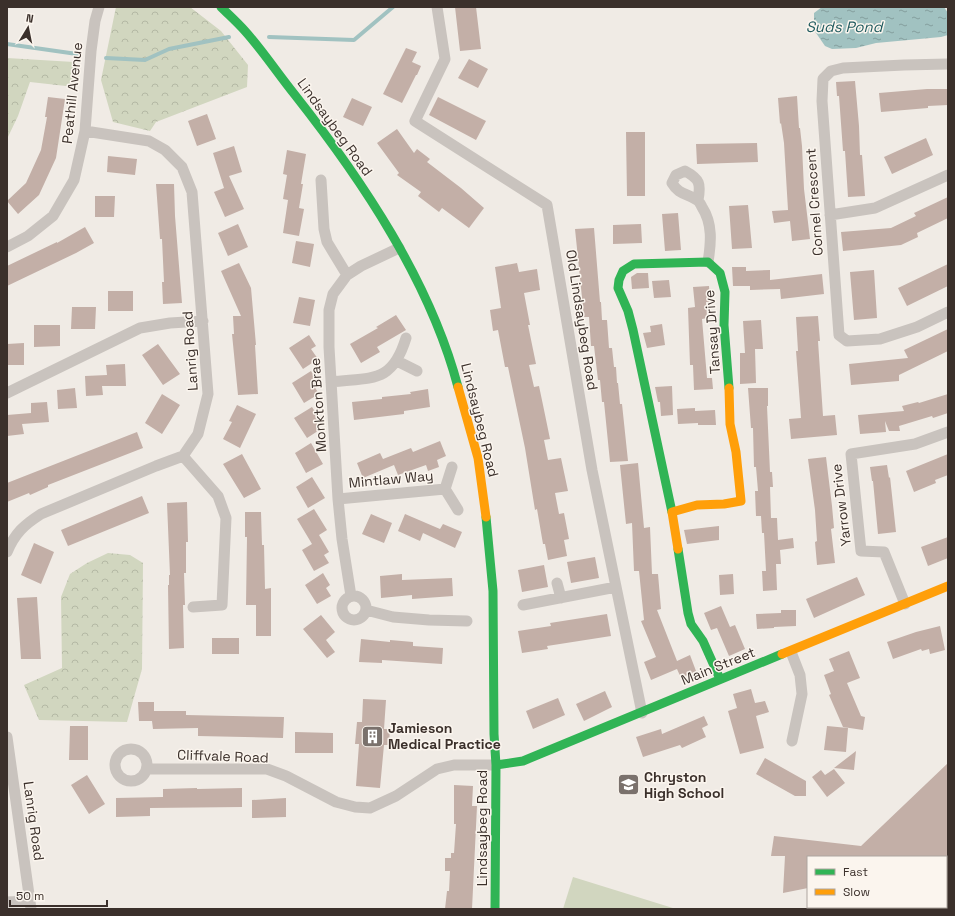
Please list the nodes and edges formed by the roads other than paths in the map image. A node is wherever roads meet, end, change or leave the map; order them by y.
1 (99, 7) edge
2 (221, 7) edge
3 (437, 7) edge
4 (948, 64) edge
5 (85, 131) junction
6 (948, 176) edge
7 (321, 180) dead end
8 (698, 200) dead end
9 (830, 214) junction
10 (7, 247) edge
11 (399, 248) junction
12 (708, 262) junction
13 (347, 275) junction
14 (948, 312) edge
15 (203, 321) junction
16 (406, 338) dead end
17 (396, 361) junction
18 (417, 372) dead end
19 (331, 382) junction
20 (7, 393) edge
21 (948, 432) edge
22 (183, 456) junction
23 (452, 467) dead end
24 (445, 489) junction
25 (338, 499) junction
26 (458, 510) dead end
27 (672, 512) junction
28 (7, 552) edge
29 (557, 583) dead end
30 (948, 586) edge
31 (616, 587) junction
32 (351, 596) junction
33 (561, 598) junction
34 (905, 604) junction
35 (523, 606) dead end
36 (193, 607) dead end
37 (366, 610) junction
38 (467, 622) dead end
39 (791, 652) junction
40 (720, 679) junction
41 (642, 713) junction
42 (7, 737) edge
43 (792, 741) dead end
44 (496, 765) junction
45 (147, 769) dead end
46 (11, 790) edge
47 (7, 902) edge
48 (30, 905) edge
49 (495, 909) edge

1 - 5 street, Peathill Avenue
2 - 11 street, Lindsaybeg Road
3 - 31 street, Old Lindsaybeg Road
4 - 9 street, Cornel Crescent
5 - 10 street, Peathill Avenue
5 - 15 street, Lanrig Road
6 - 9 street
7 - 13 street
8 - 12 street
9 - 14 street, Cornel Crescent
11 - 13 street, Monkton Brae
11 - 44 street, Lindsaybeg Road
12 - 27 street, Tansay Drive
12 - 27 street
13 - 19 street, Monkton Brae
15 - 20 street
15 - 22 street, Lanrig Road
16 - 17 street
17 - 18 street
17 - 19 street
19 - 25 street, Monkton Brae
21 - 34 street, Yarrow Drive
22 - 28 street
22 - 36 street
23 - 24 street, Mintlaw Way
24 - 25 street, Mintlaw Way
24 - 26 street, Mintlaw Way
25 - 32 street, Monkton Brae
27 - 40 street
29 - 33 street
30 - 34 street, Main Street
31 - 33 street
31 - 41 street, Old Lindsaybeg Road
32 - 37 street
32 - 37 street
33 - 35 street
34 - 39 street, Main Street
37 - 38 street
39 - 40 street, Main Street
39 - 43 street
40 - 41 street, Main Street
41 - 44 street, Main Street
42 - 46 street, Lanrig Road
44 - 45 street, Cliffvale Road
44 - 49 street, Lindsaybeg Road
46 - 48 street, Lanrig Road
47 - 48 street

